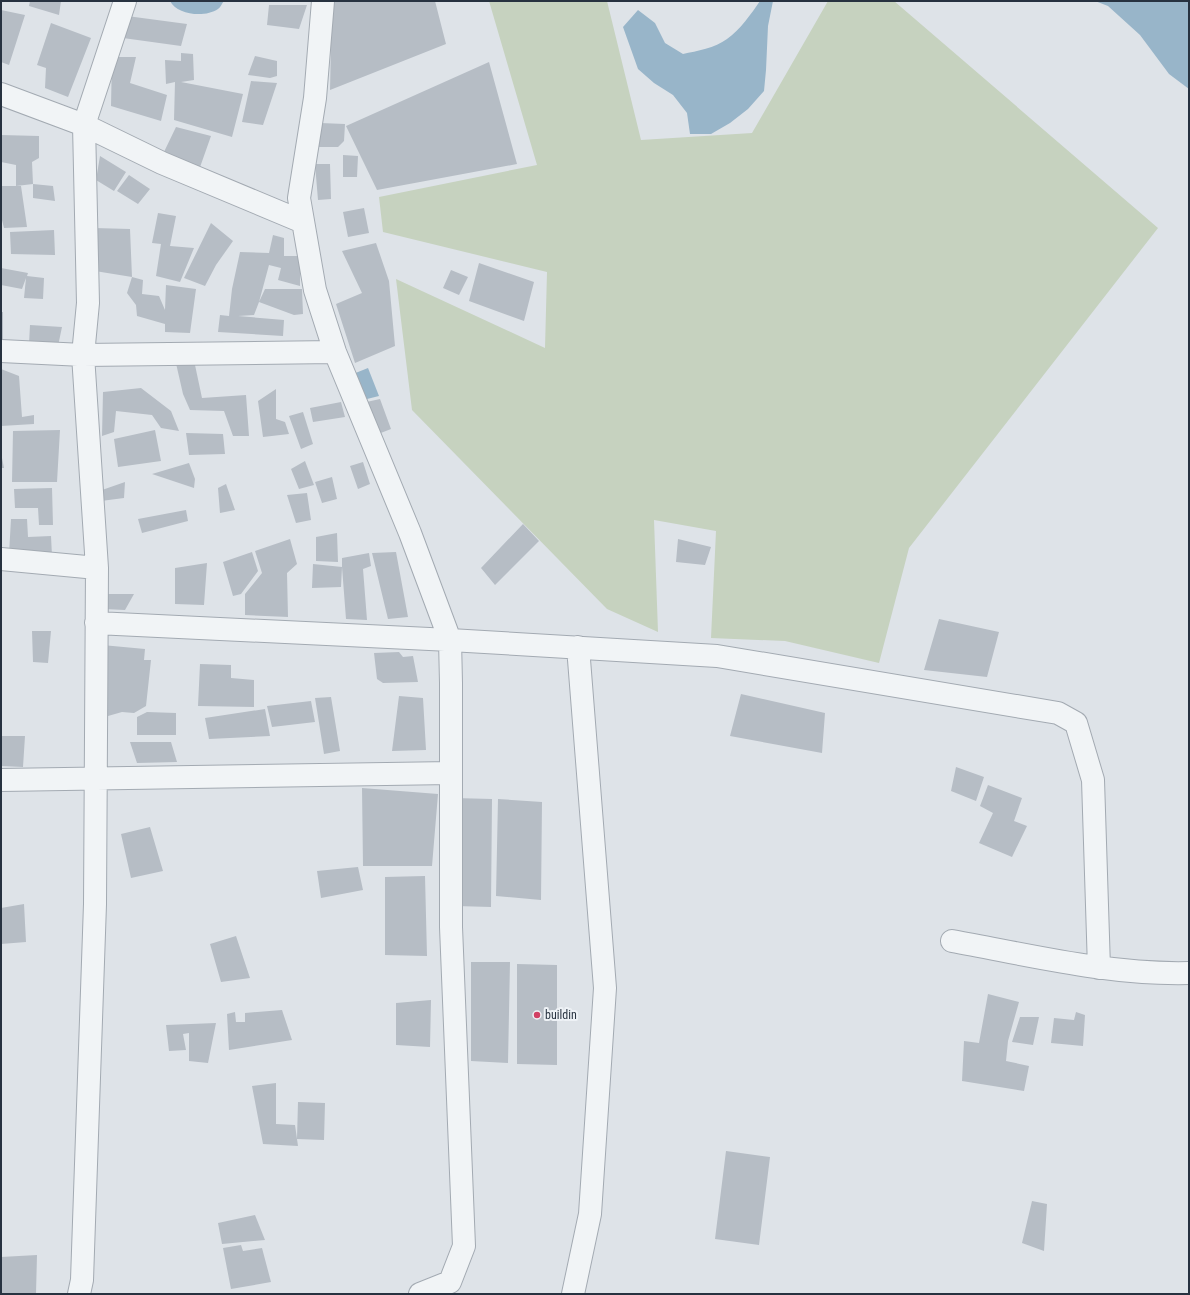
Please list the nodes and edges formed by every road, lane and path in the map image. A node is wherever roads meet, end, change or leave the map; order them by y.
1 (125, 1) edge
2 (323, 1) edge
3 (1, 94) edge
4 (84, 125) junction
5 (303, 222) junction
6 (1, 351) edge
7 (335, 352) junction
8 (83, 355) junction
9 (1, 559) edge
10 (97, 568) junction
11 (96, 623) junction
12 (450, 640) junction
13 (578, 647) junction
14 (451, 773) junction
15 (95, 779) junction
16 (1, 780) edge
17 (952, 941) dead end
18 (1099, 968) junction
19 (1189, 973) edge
20 (79, 1294) edge
21 (420, 1294) edge
22 (573, 1294) edge

1 - 4 street
2 - 5 street
3 - 4 street
4 - 5 street
4 - 8 street
5 - 7 street
6 - 8 street
7 - 8 street
7 - 12 street
8 - 10 street
9 - 10 street
10 - 11 street
11 - 12 street
11 - 15 street
12 - 13 street
12 - 14 street
13 - 18 street
13 - 22 street
14 - 15 street
14 - 21 street
15 - 16 street
15 - 20 street
17 - 18 street
18 - 19 street

